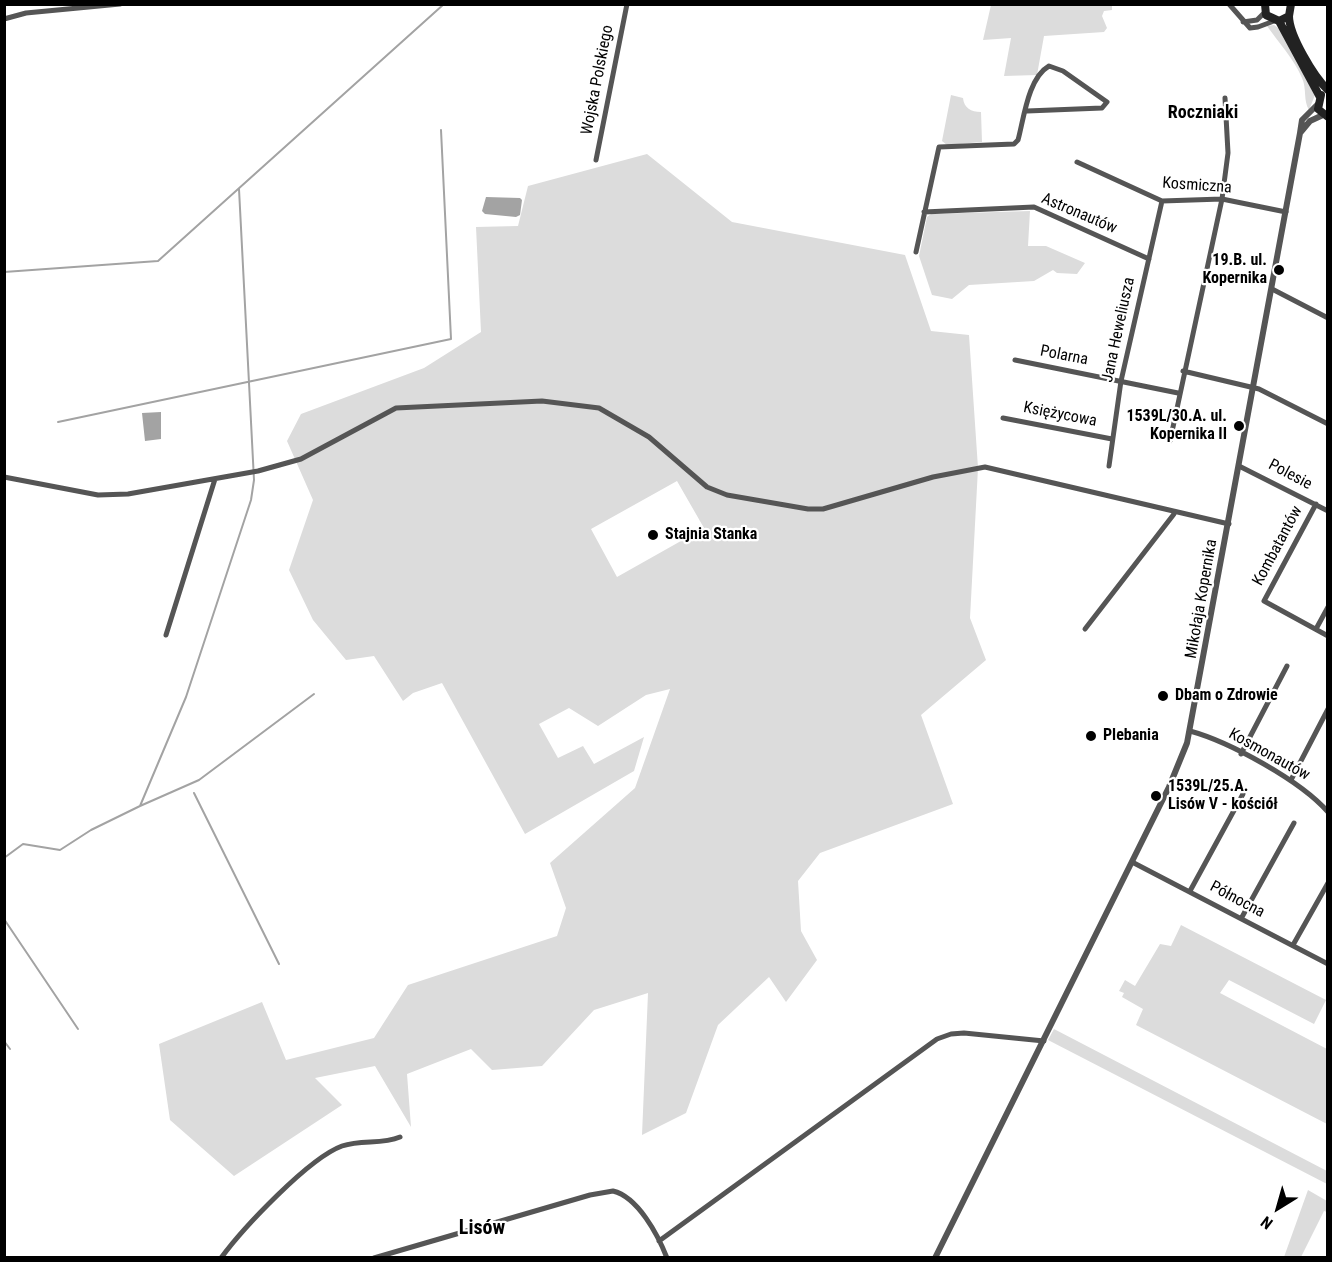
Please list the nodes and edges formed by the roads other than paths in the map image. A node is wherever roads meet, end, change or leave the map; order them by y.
1 (120, 4) edge
2 (627, 4) edge
3 (1230, 4) edge
4 (1291, 4) edge
5 (1265, 6) edge
6 (1289, 16) junction
7 (4, 19) edge
8 (1276, 21) junction
9 (1243, 22) junction
10 (1328, 91) edge
11 (1225, 98) dead end
12 (1318, 101) junction
13 (1027, 111) junction
14 (1325, 116) edge
15 (1300, 133) junction
16 (596, 160) dead end
17 (1077, 162) dead end
18 (1222, 199) junction
19 (1162, 201) junction
20 (924, 212) junction
21 (1286, 212) junction
22 (916, 252) dead end
23 (1149, 260) junction
24 (1272, 289) junction
25 (1328, 318) edge
26 (1015, 360) dead end
27 (1183, 371) junction
28 (1121, 381) junction
29 (1254, 387) junction
30 (1179, 393) junction
31 (1003, 417) dead end
32 (1328, 424) edge
33 (1112, 439) junction
34 (1170, 441) dead end
35 (1239, 465) junction
36 (1109, 466) dead end
37 (4, 477) edge
38 (215, 479) junction
39 (1316, 504) junction
40 (1328, 511) edge
41 (1174, 514) junction
42 (1229, 525) junction
43 (1328, 607) edge
44 (1085, 629) dead end
45 (1316, 629) junction
46 (166, 635) dead end
47 (1328, 636) edge
48 (1287, 666) dead end
49 (1328, 709) edge
50 (1191, 731) junction
51 (1241, 754) junction
52 (1291, 780) junction
53 (1243, 794) dead end
54 (1328, 812) edge
55 (1294, 823) dead end
56 (1132, 862) junction
57 (1328, 883) edge
58 (1190, 891) junction
59 (1242, 917) junction
60 (1293, 945) junction
61 (1328, 964) edge
62 (1044, 1041) junction
63 (400, 1137) dead end
64 (659, 1241) junction
65 (222, 1257) edge
66 (374, 1257) edge
67 (667, 1257) edge
68 (935, 1257) edge

1 - 7 street
2 - 16 street, Wojska Polskiego
3 - 9 street
4 - 6 main road
5 - 8 main road
5 - 9 street
6 - 8 main road
6 - 10 main road
8 - 9 street
8 - 12 main road
10 - 12 main road
11 - 18 street
12 - 14 main road
12 - 15 street, Mikołaja Kopernika
13 - 13 street
13 - 20 street
14 - 15 street
15 - 21 street, Mikołaja Kopernika
17 - 19 street, Kosmiczna
18 - 19 street, Kosmiczna
18 - 21 street, Kosmiczna
18 - 27 street
19 - 23 street, Jana Heweliusza
20 - 22 street
20 - 23 street, Astronautów
21 - 24 street, Mikołaja Kopernika
23 - 28 street, Jana Heweliusza
24 - 25 street
24 - 29 street, Mikołaja Kopernika
26 - 28 street, Polarna
27 - 29 street
27 - 30 street
28 - 30 street, Polarna
28 - 33 street, Jana Heweliusza
29 - 32 street
29 - 35 street, Mikołaja Kopernika
30 - 34 street
31 - 33 street, Księżycowa
33 - 36 street, Jana Heweliusza
35 - 39 street, Polesie
35 - 42 street, Mikołaja Kopernika
37 - 38 street
38 - 41 street
38 - 46 street
39 - 40 street, Polesie
39 - 45 street, Kombatantów
41 - 42 street
41 - 44 street
42 - 50 street, Mikołaja Kopernika
43 - 45 street
45 - 47 street, Kombatantów
48 - 51 street
49 - 52 street
50 - 51 street, Kosmonautów
50 - 56 street, Mikołaja Kopernika
51 - 52 street, Kosmonautów
52 - 54 street, Kosmonautów
53 - 58 street
55 - 59 street
56 - 58 street, Północna
56 - 62 street, Mikołaja Kopernika
57 - 60 street
58 - 59 street, Północna
59 - 60 street, Północna
60 - 61 street, Północna
62 - 64 street
62 - 68 street, Mikołaja Kopernika
63 - 65 street
64 - 66 street
64 - 67 street

